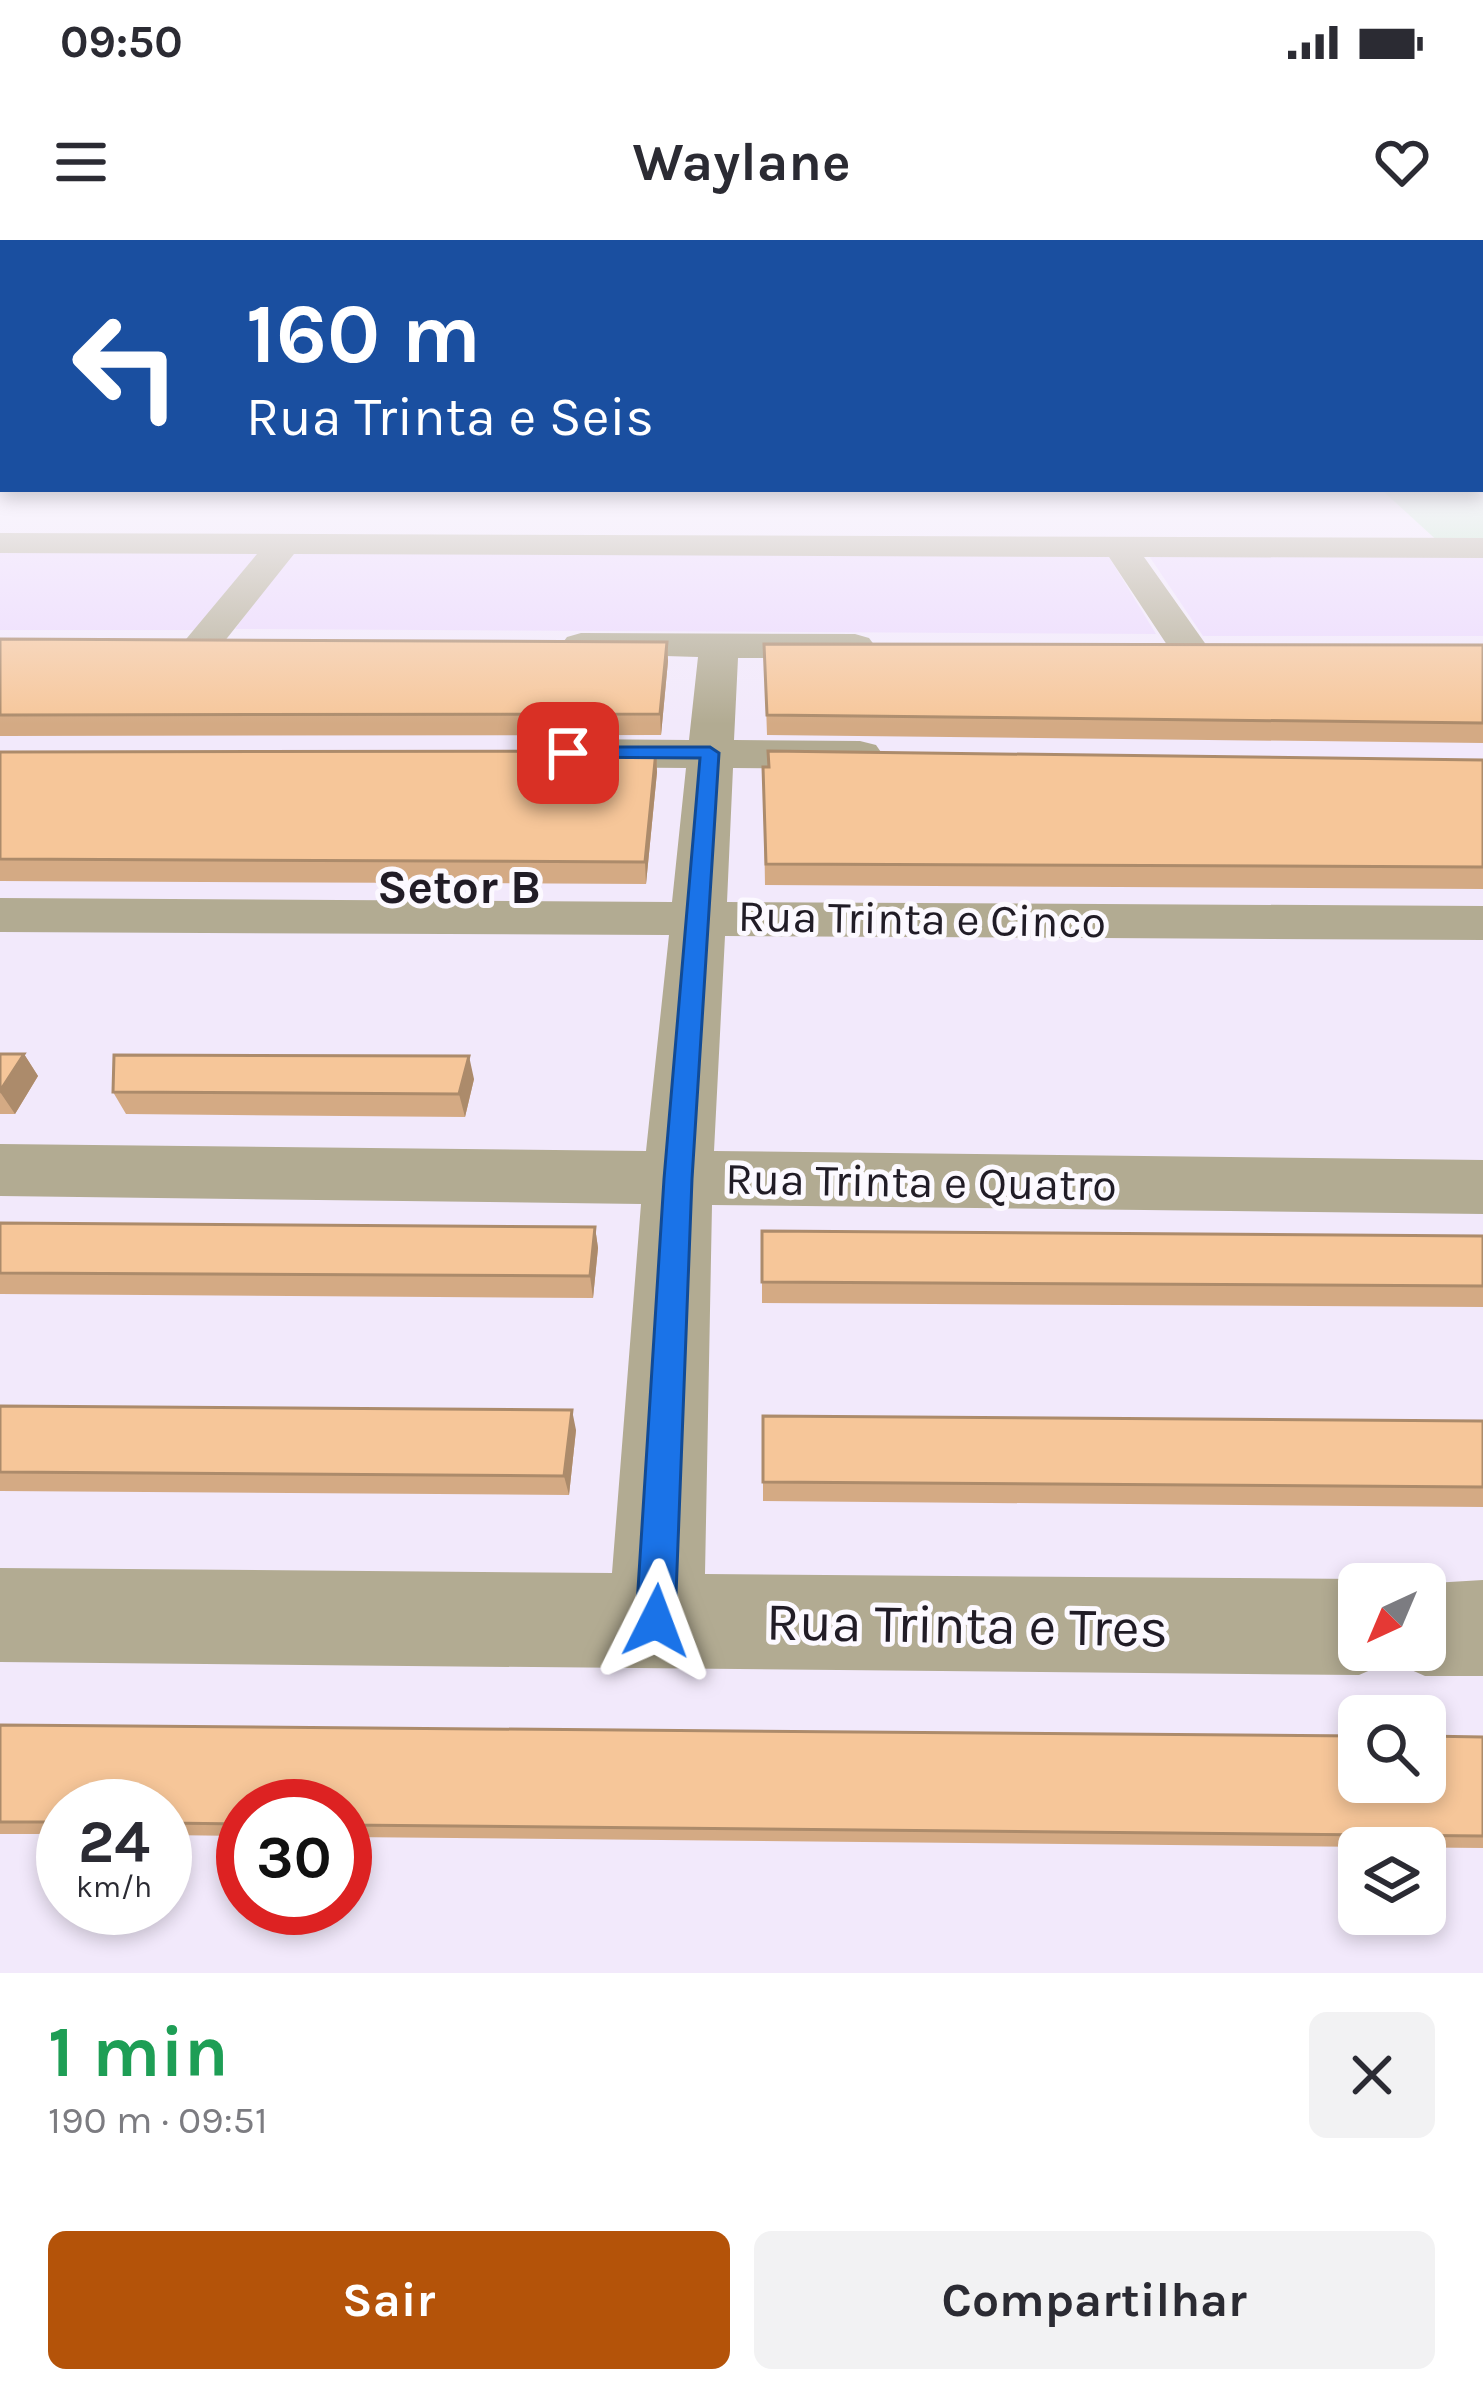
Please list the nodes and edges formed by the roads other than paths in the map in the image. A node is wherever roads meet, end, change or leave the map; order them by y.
1 (269, 562) edge
2 (1129, 562) edge
3 (157, 644) edge
4 (202, 644) junction
5 (249, 644) edge
6 (531, 645) edge
7 (719, 646) junction
8 (883, 646) edge
9 (1140, 646) edge
10 (1186, 646) junction
11 (1232, 646) edge
12 (520, 753) edge
13 (710, 753) junction
14 (897, 755) edge
15 (0, 915) edge
16 (696, 916) junction
17 (1483, 923) edge
18 (0, 1170) edge
19 (678, 1179) junction
20 (1483, 1187) edge
21 (0, 1615) edge
22 (656, 1621) junction
23 (1338, 1627) edge
24 (1446, 1628) edge
25 (1483, 1628) edge

1 - 4 street
2 - 10 street
3 - 4 street
4 - 5 street
6 - 7 street
7 - 8 street
7 - 13 street
9 - 10 street
10 - 11 street
12 - 13 street
13 - 14 street
13 - 16 street
15 - 16 street, Rua Trinta e Cinco
16 - 17 street, Rua Trinta e Cinco
16 - 19 street
18 - 19 street, Rua Trinta e Quatro
19 - 20 street, Rua Trinta e Quatro
19 - 22 street
21 - 22 street, Rua Trinta e Tres
22 - 23 street, Rua Trinta e Tres
24 - 25 street

